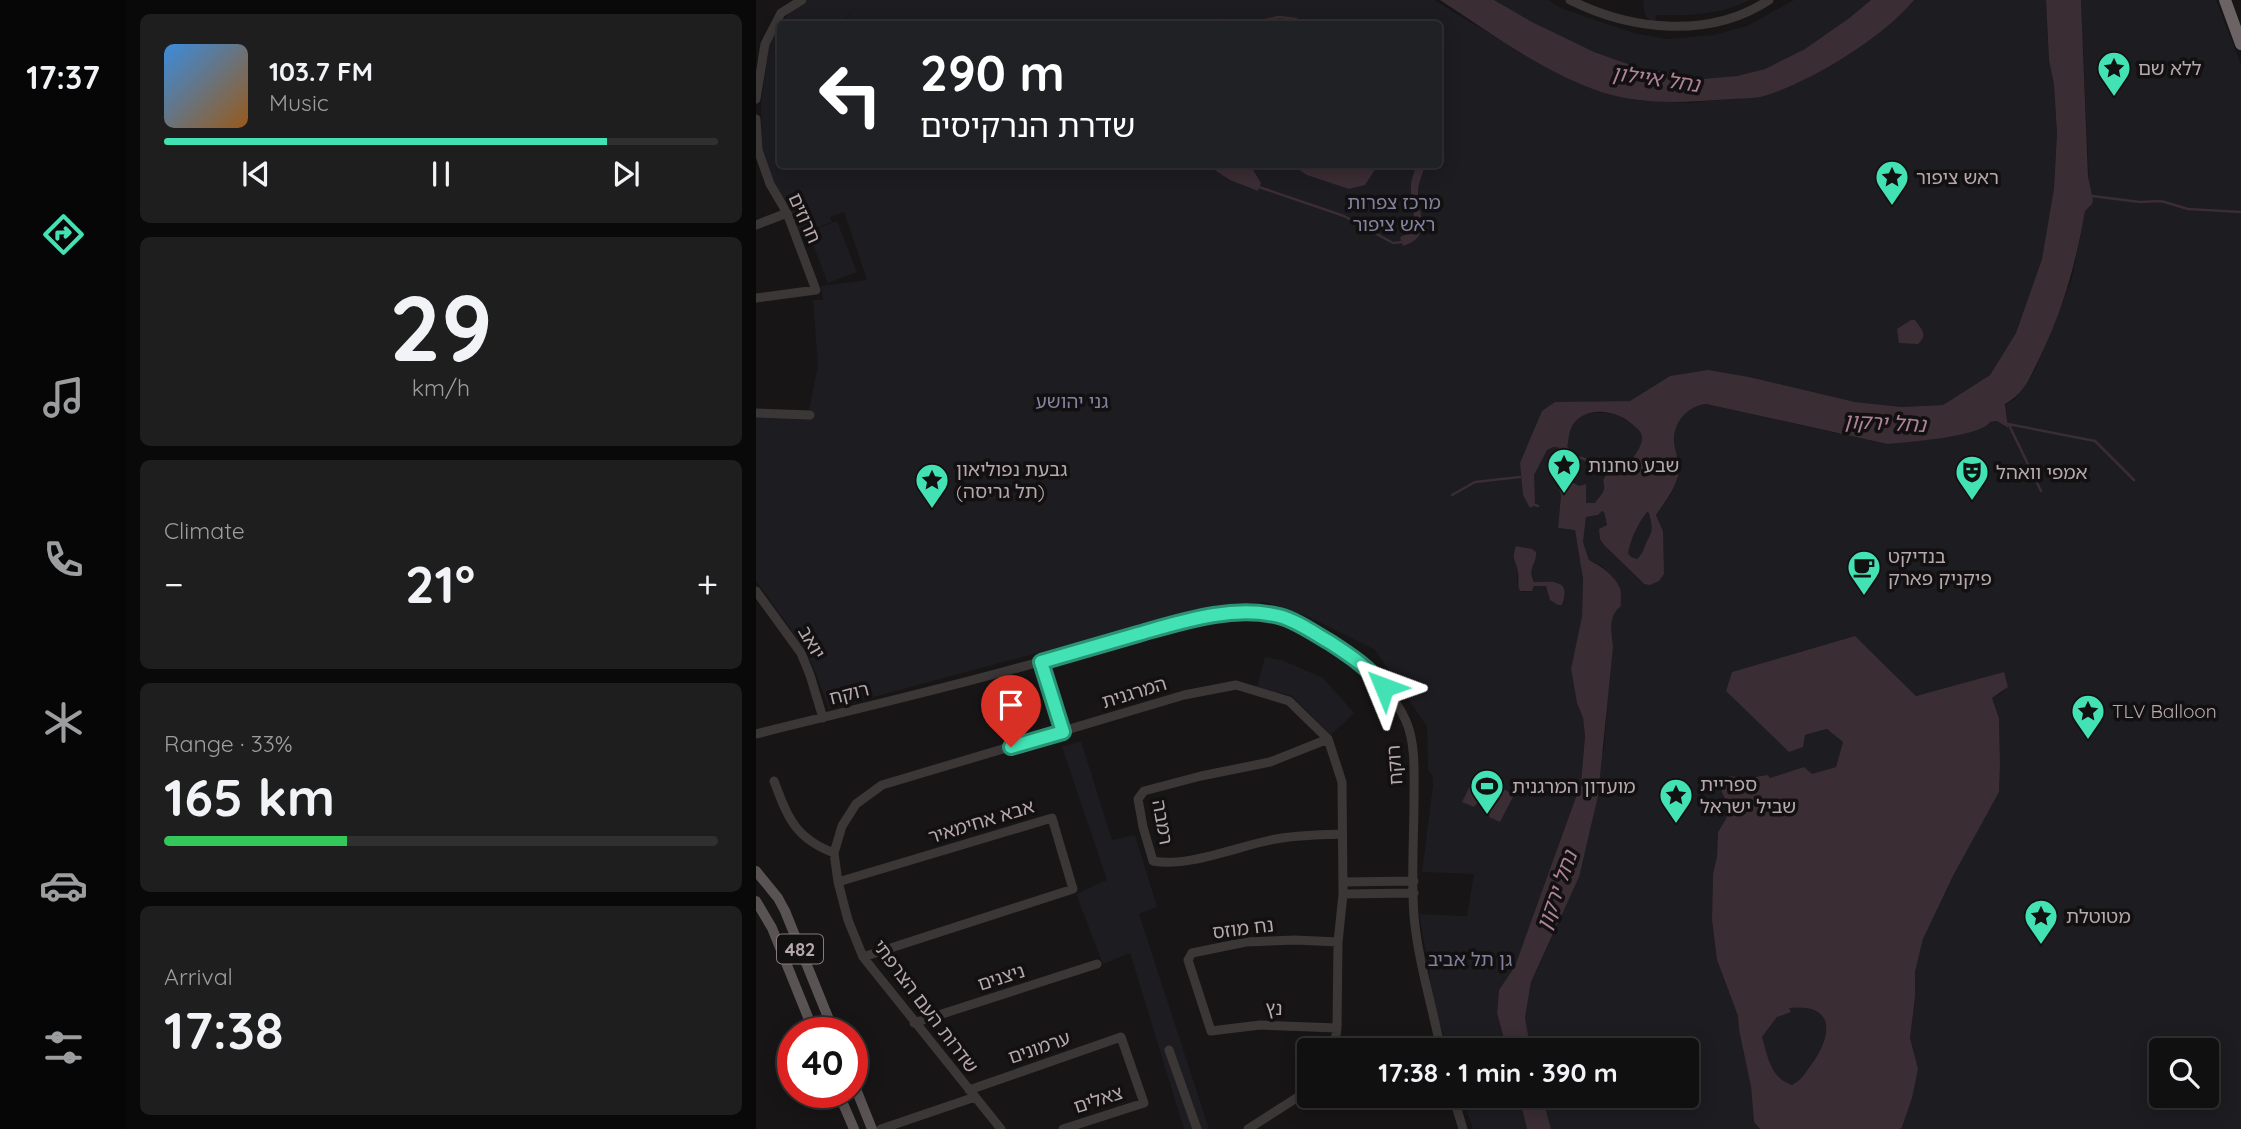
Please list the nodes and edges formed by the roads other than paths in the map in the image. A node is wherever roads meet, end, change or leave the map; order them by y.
1 (802, 0) edge
2 (1570, 0) edge
3 (1769, 0) edge
4 (2225, 0) edge
5 (2241, 44) edge
6 (756, 99) edge
7 (756, 119) edge
8 (787, 213) junction
9 (756, 225) edge
10 (756, 298) edge
11 (756, 413) edge
12 (810, 415) dead end
13 (756, 592) edge
14 (1041, 662) junction
15 (823, 718) junction
16 (1063, 732) junction
17 (756, 734) edge
18 (1328, 739) junction
19 (774, 781) dead end
20 (1342, 834) junction
21 (834, 853) junction
22 (756, 871) edge
23 (1414, 881) junction
24 (1343, 882) junction
25 (838, 883) junction
26 (1343, 894) junction
27 (1414, 894) junction
28 (756, 901) edge
29 (1338, 942) junction
30 (863, 957) junction
31 (1097, 964) dead end
32 (808, 1017) edge
33 (828, 1017) edge
34 (914, 1023) junction
35 (1337, 1028) junction
36 (1210, 1031) joint
37 (1336, 1038) edge
38 (1439, 1038) edge
39 (1169, 1050) dead end
40 (972, 1093) junction
41 (1297, 1098) edge
42 (1144, 1102) joint
43 (845, 1108) edge
44 (864, 1108) edge
45 (1457, 1108) edge
46 (854, 1129) edge
47 (872, 1129) edge
48 (881, 1129) edge
49 (1001, 1129) edge
50 (1063, 1129) edge
51 (1197, 1129) edge
52 (1248, 1129) edge
53 (1463, 1129) edge

1 - 6 street
2 - 3 street
4 - 5 highway
7 - 8 street, חרוזים
8 - 9 street
8 - 10 street, חרוזים
11 - 12 street
13 - 15 street, יואב
14 - 15 street, רוקח
14 - 16 street
14 - 23 street, רוקח
15 - 17 street, רוקח
16 - 18 street, המרגנית
16 - 21 street, המרגנית
18 - 20 street, המרגנית
18 - 20 street, רמבה
19 - 21 street
20 - 24 street, המרגנית
21 - 25 street, שדרות העם הצרפתי
22 - 33 main road, 482
23 - 24 street
23 - 27 street, רוקח
24 - 26 street, המרגנית
25 - 30 street, שדרות העם הצרפתי
25 - 30 street, אבא אחימאיר
26 - 27 street
26 - 29 street, המרגנית
27 - 38 street, רוקח
28 - 32 main road, 482
29 - 35 street, המרגנית
29 - 36 street, נח מוזס
30 - 34 street, שדרות העם הצרפתי
31 - 34 street, ניצנים
34 - 40 street, שדרות העם הצרפתי
35 - 36 street, נץ
35 - 37 street, המרגנית
39 - 51 street
40 - 42 street, ערמונים
40 - 48 street, ערמונים
40 - 49 street, שדרות העם הצרפתי
41 - 52 street
42 - 50 street, צאלים
43 - 46 main road
44 - 47 main road
45 - 53 street

